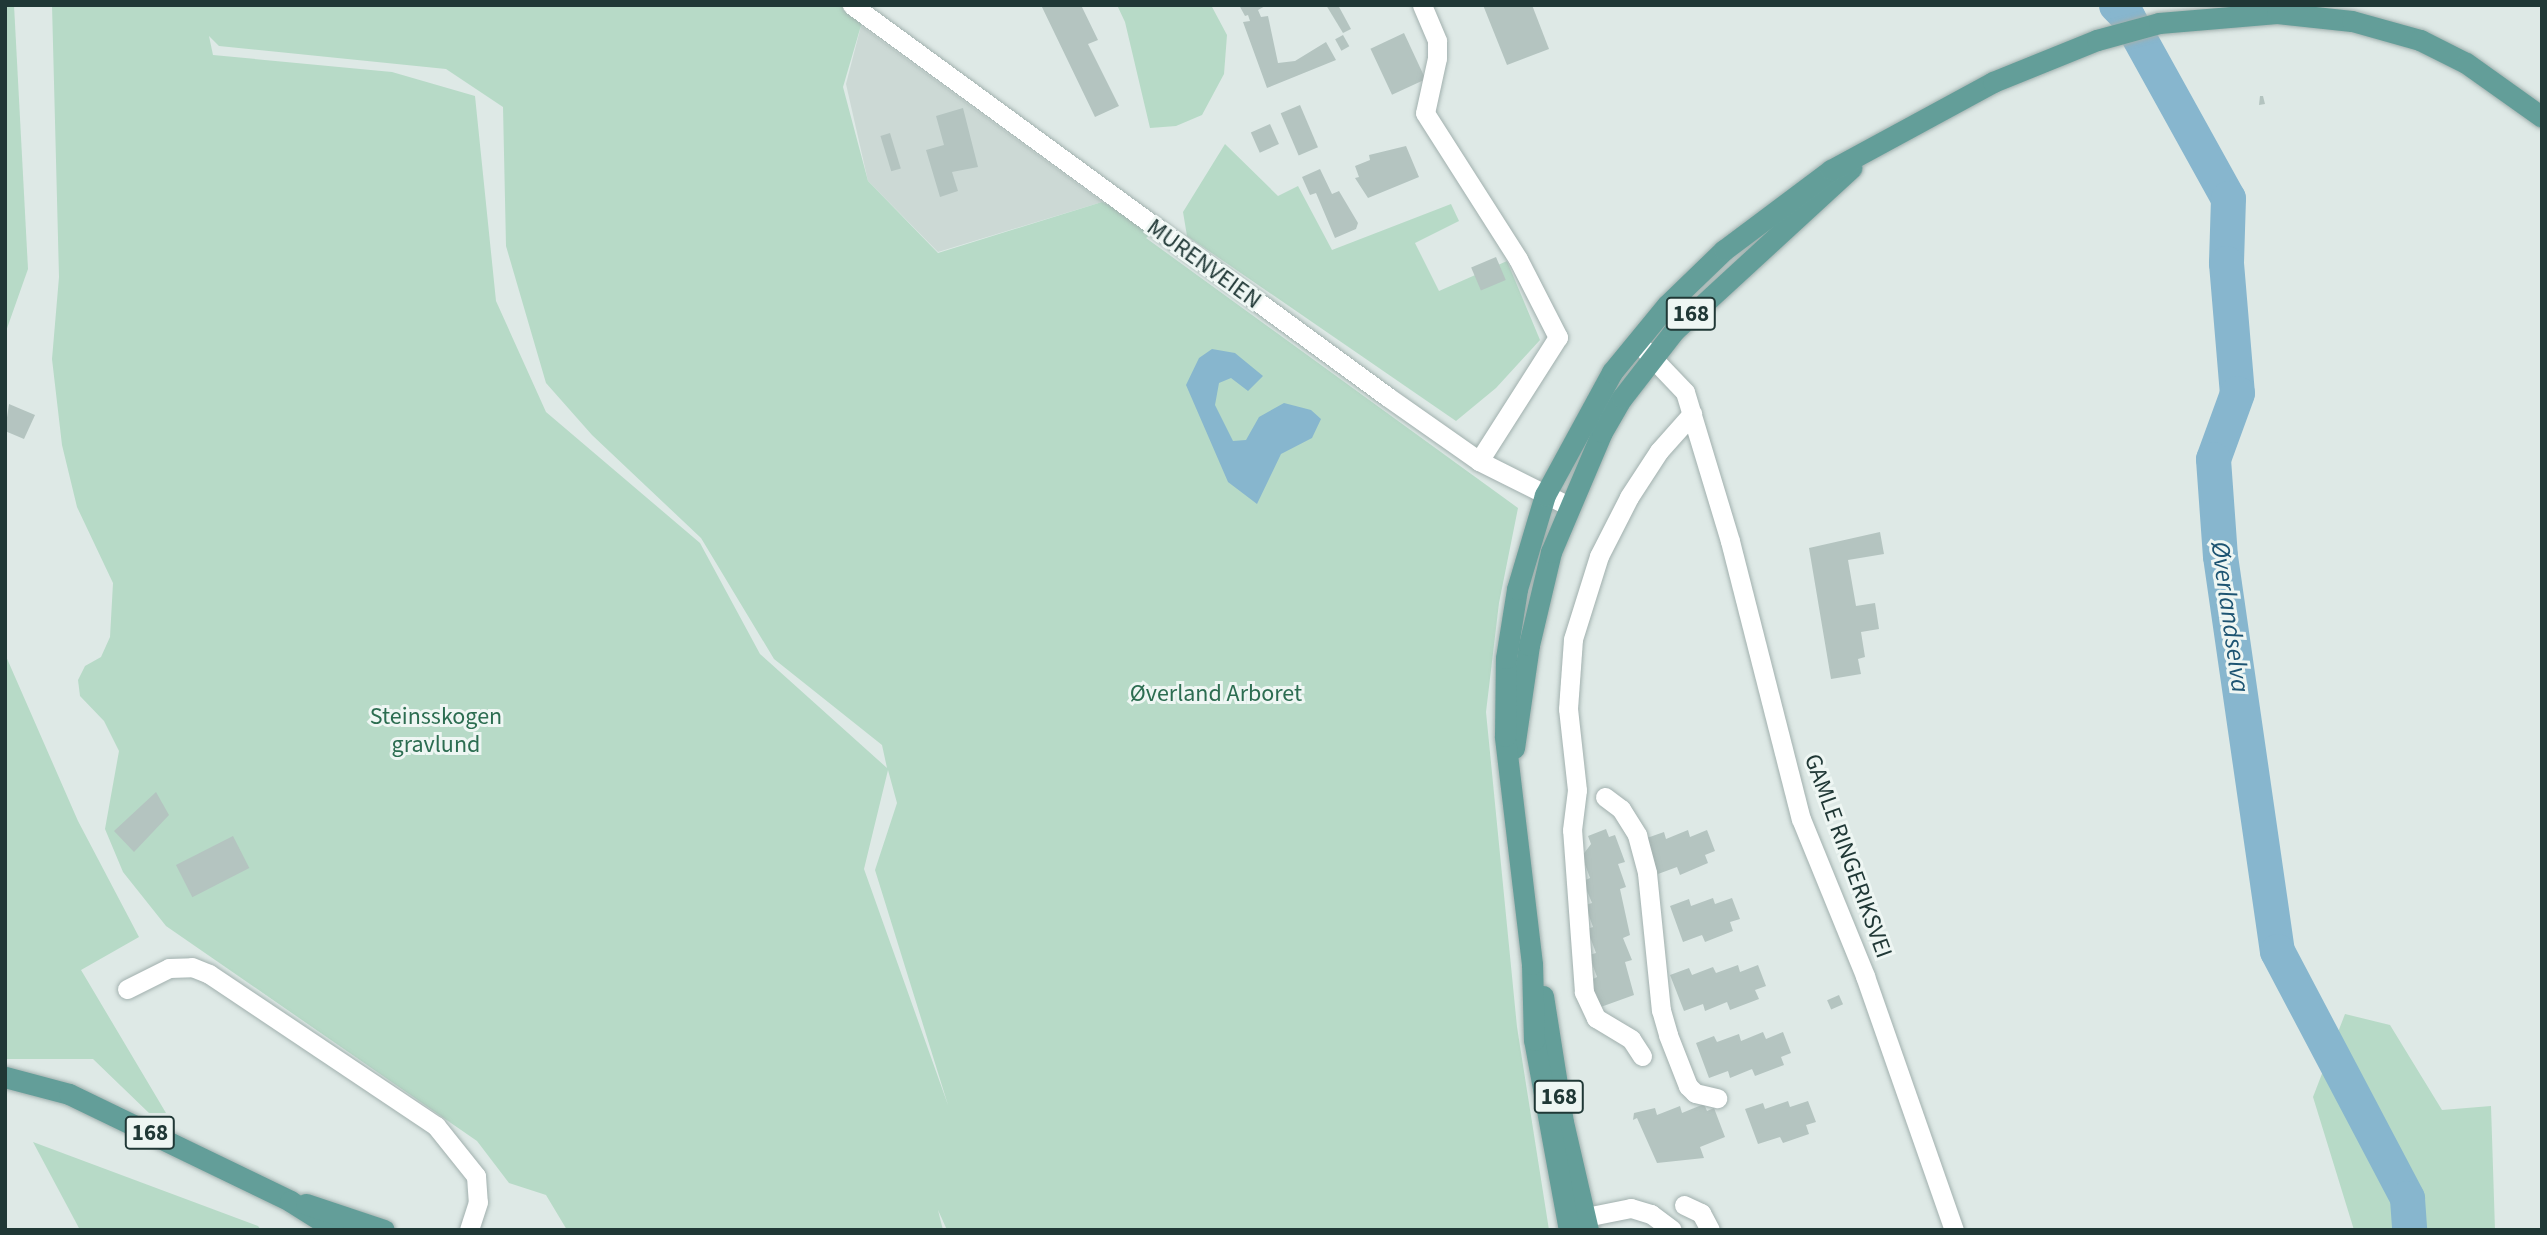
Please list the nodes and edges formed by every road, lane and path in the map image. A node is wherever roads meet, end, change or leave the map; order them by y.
1 (852, 5) edge
2 (1422, 5) edge
3 (2542, 117) edge
4 (1859, 159) junction
5 (1635, 342) junction
6 (1653, 356) junction
7 (1692, 414) junction
8 (1479, 461) junction
9 (1545, 495) junction
10 (1567, 505) junction
11 (1510, 761) junction
12 (1605, 797) dead end
13 (127, 989) dead end
14 (1642, 1056) dead end
15 (5, 1077) edge
16 (1717, 1098) dead end
17 (1684, 1205) dead end
18 (314, 1218) edge
19 (1577, 1224) edge
20 (336, 1230) edge
21 (384, 1230) edge
22 (469, 1230) edge
23 (1672, 1230) edge
24 (1710, 1230) edge
25 (1954, 1230) edge

1 - 8 street, MURENVEIEN
2 - 8 street
3 - 4 main road, 168
4 - 5 main road, 168
4 - 6 main road, 168
5 - 6 street, GAMLE RINGERIKSVEI
5 - 9 main road, 168
6 - 7 street, GAMLE RINGERIKSVEI
6 - 10 main road, 168
7 - 14 street
7 - 25 street, GAMLE RINGERIKSVEI
8 - 9 street, MURENVEIEN
9 - 10 street, MURENVEIEN
9 - 11 main road, 168
10 - 11 main road, 168
11 - 19 main road, 168
12 - 16 street
13 - 22 street
15 - 18 main road, 168
17 - 24 street
18 - 20 main road, 168
18 - 21 main road, 168
19 - 23 street

